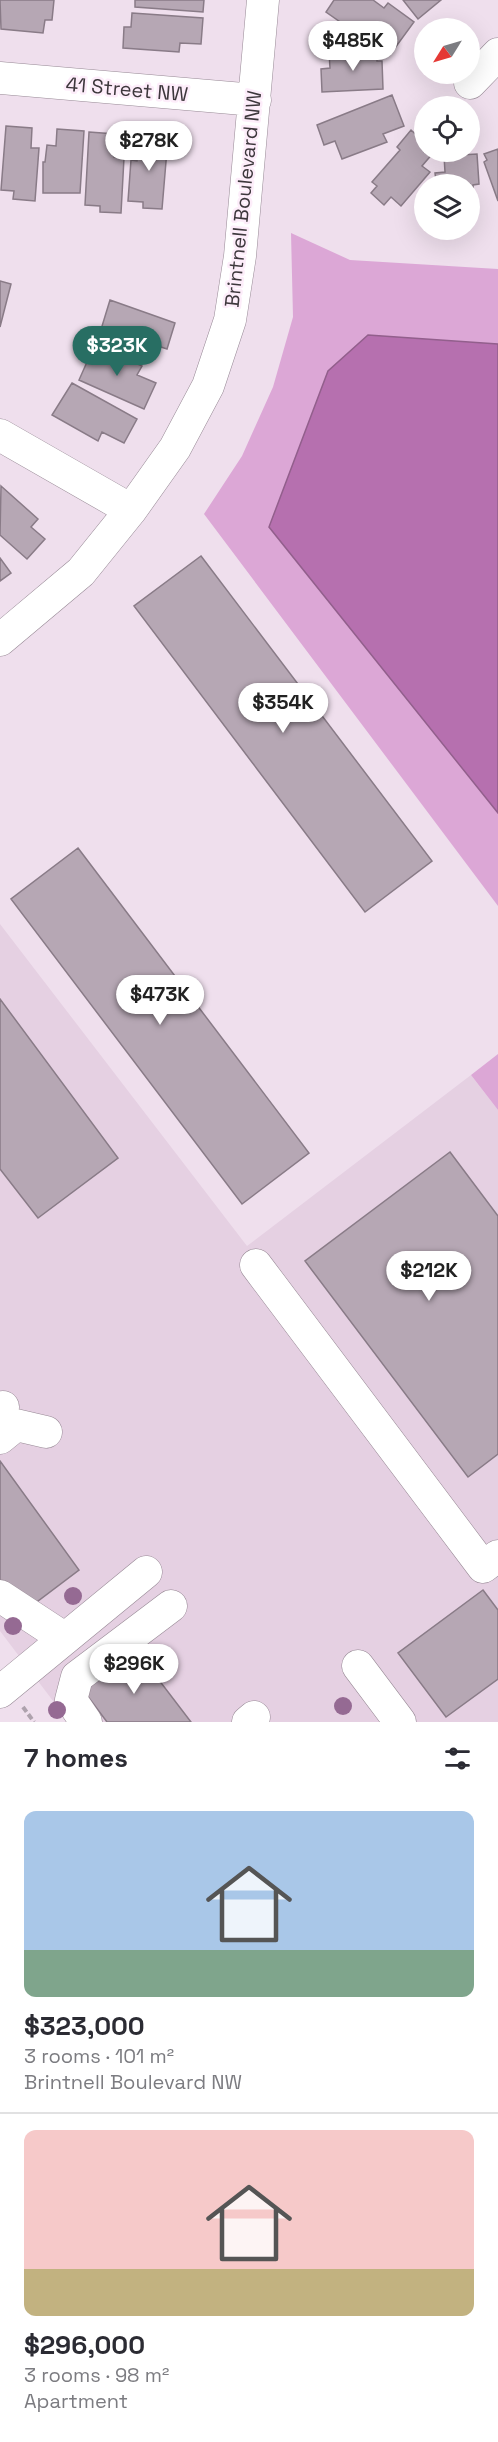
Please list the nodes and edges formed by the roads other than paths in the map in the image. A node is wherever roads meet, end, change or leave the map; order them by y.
1 (263, 0) edge
2 (498, 54) edge
3 (480, 73) edge
4 (0, 78) edge
5 (255, 100) junction
6 (0, 435) edge
7 (131, 510) junction
8 (0, 640) edge
9 (255, 1265) dead end
10 (46, 1432) dead end
11 (0, 1438) edge
12 (498, 1556) edge
13 (146, 1572) dead end
14 (0, 1596) edge
15 (171, 1606) dead end
16 (64, 1638) junction
17 (358, 1666) dead end
18 (0, 1692) edge
19 (86, 1722) edge
20 (400, 1722) edge

1 - 5 street, Brintnell Boulevard NW
2 - 3 street
4 - 5 street, 41 Street NW
5 - 7 street, Brintnell Boulevard NW
6 - 7 street
7 - 8 street, Brintnell Boulevard NW
9 - 12 street
10 - 11 street
13 - 16 street
14 - 16 street
15 - 19 street
16 - 18 street
17 - 20 street

